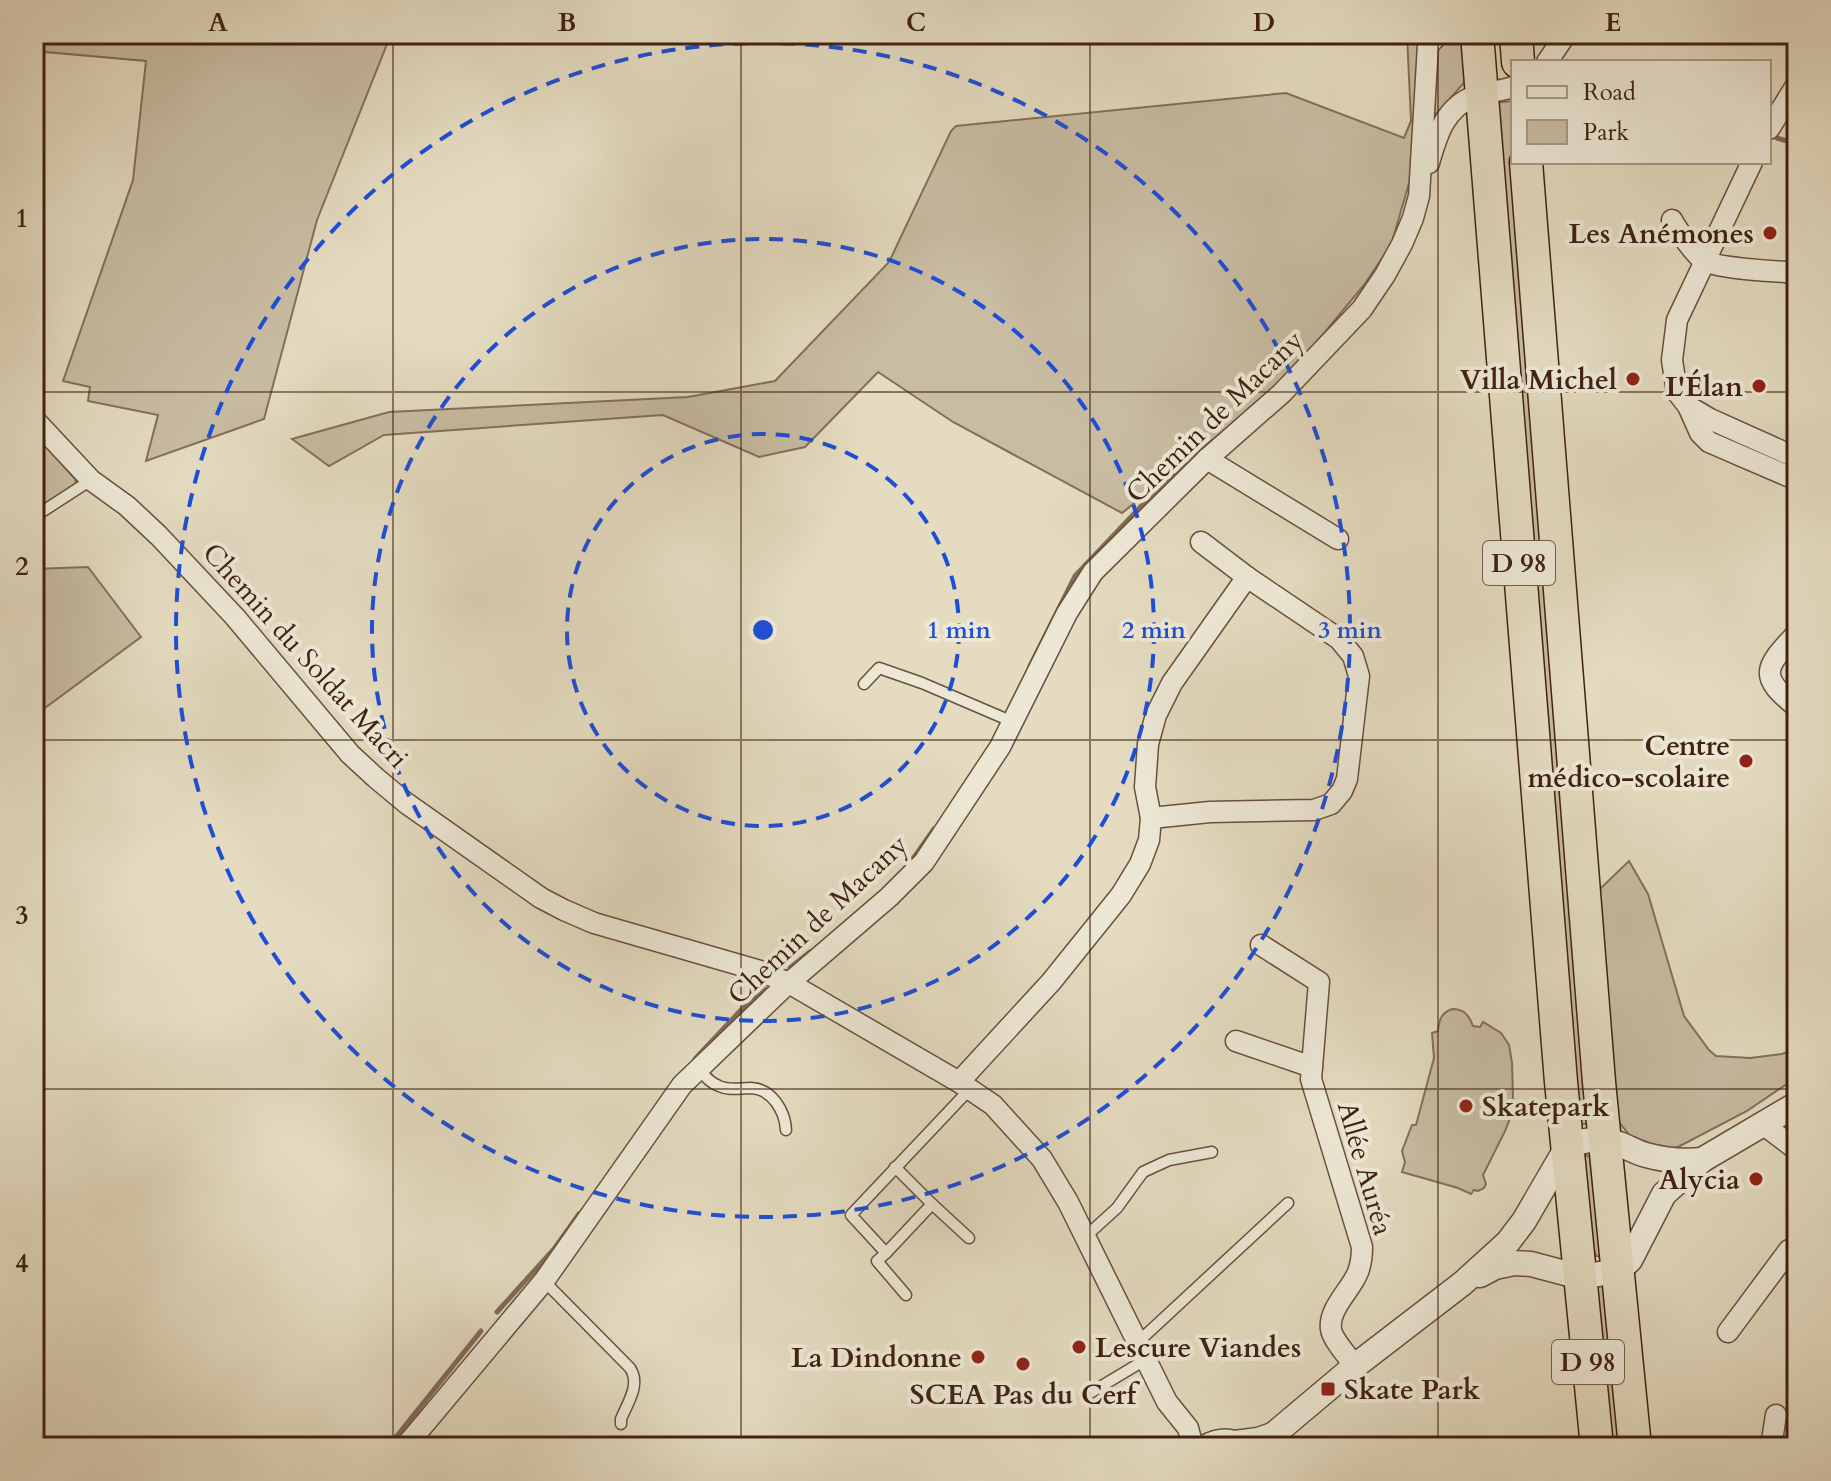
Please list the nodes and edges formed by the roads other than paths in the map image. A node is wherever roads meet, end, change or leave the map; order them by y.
1 (1439, 34) edge
2 (1477, 34) edge
3 (1516, 34) edge
4 (1566, 34) edge
5 (1518, 60) edge
6 (1548, 60) edge
7 (1797, 84) edge
8 (1498, 91) edge
9 (1771, 126) edge
10 (1526, 164) edge
11 (1751, 164) edge
12 (1419, 196) junction
13 (1672, 220) dead end
14 (1704, 261) junction
15 (1797, 273) edge
16 (1688, 406) junction
17 (34, 419) edge
18 (1797, 458) edge
19 (1207, 459) junction
20 (91, 480) junction
21 (1797, 480) edge
22 (34, 517) edge
23 (1338, 539) dead end
24 (1201, 542) dead end
25 (1247, 577) junction
26 (1797, 633) edge
27 (864, 684) dead end
28 (1797, 707) edge
29 (1013, 722) junction
30 (1151, 818) junction
31 (1261, 945) dead end
32 (789, 983) junction
33 (1236, 1041) dead end
34 (1312, 1067) junction
35 (699, 1069) junction
36 (965, 1085) junction
37 (1797, 1104) edge
38 (1764, 1125) junction
39 (786, 1130) dead end
40 (1605, 1140) junction
41 (1567, 1147) junction
42 (1797, 1150) edge
43 (1212, 1152) dead end
44 (1702, 1160) junction
45 (895, 1167) junction
46 (1288, 1203) dead end
47 (932, 1204) junction
48 (1085, 1237) junction
49 (969, 1238) dead end
50 (1797, 1252) edge
51 (886, 1253) junction
52 (1618, 1271) junction
53 (1580, 1277) junction
54 (544, 1281) junction
55 (1463, 1283) junction
56 (906, 1295) dead end
57 (1728, 1332) dead end
58 (1141, 1351) junction
59 (1355, 1366) junction
60 (1085, 1396) dead end
61 (1776, 1415) dead end
62 (621, 1424) dead end
63 (1190, 1438) edge
64 (1270, 1441) edge
65 (1226, 1444) edge
66 (405, 1447) edge
67 (1597, 1447) edge
68 (1635, 1447) edge
69 (1771, 1447) edge

1 - 12 street, Chemin de Macany
2 - 8 highway, D 98
3 - 5 highway
4 - 6 street
7 - 9 street
8 - 12 street, Chemin de Macany
8 - 41 highway, D 98
10 - 40 highway, D 98
11 - 14 street
12 - 19 street, Chemin de Macany
13 - 14 street
14 - 15 street
14 - 16 street
16 - 18 street
16 - 21 street
17 - 20 street, Chemin du Soldat Macri
19 - 23 street
19 - 29 street, Chemin de Macany
20 - 22 lane
20 - 32 street, Chemin du Soldat Macri
24 - 25 street
25 - 30 street
25 - 30 street
26 - 28 street
27 - 29 lane
29 - 32 street, Chemin de Macany
30 - 36 street
31 - 34 street, Allée Auréa
32 - 35 street, Chemin de Macany
32 - 36 street, Chemin du Soldat Macri
33 - 34 street
34 - 59 street, Allée Auréa
35 - 39 lane
35 - 54 street, Chemin de Macany
36 - 45 lane
36 - 48 street, Chemin du Soldat Macri
37 - 38 street
38 - 42 street
38 - 44 street
40 - 41 street
40 - 44 street
40 - 52 highway, D 98
41 - 53 highway, D 98
41 - 55 street
43 - 48 lane
44 - 52 street
45 - 47 lane
45 - 51 lane
46 - 58 lane
47 - 49 lane
47 - 51 lane
48 - 58 street, Chemin du Soldat Macri
50 - 57 street
51 - 56 lane
52 - 53 street
52 - 68 highway, D 98
53 - 55 street
53 - 67 highway, D 98
54 - 62 lane
54 - 66 street, Chemin de Macany
55 - 59 street
58 - 60 lane
58 - 63 street, Chemin du Soldat Macri
59 - 64 street
61 - 69 street
63 - 65 street, Chemin du Soldat Macri
64 - 65 street

